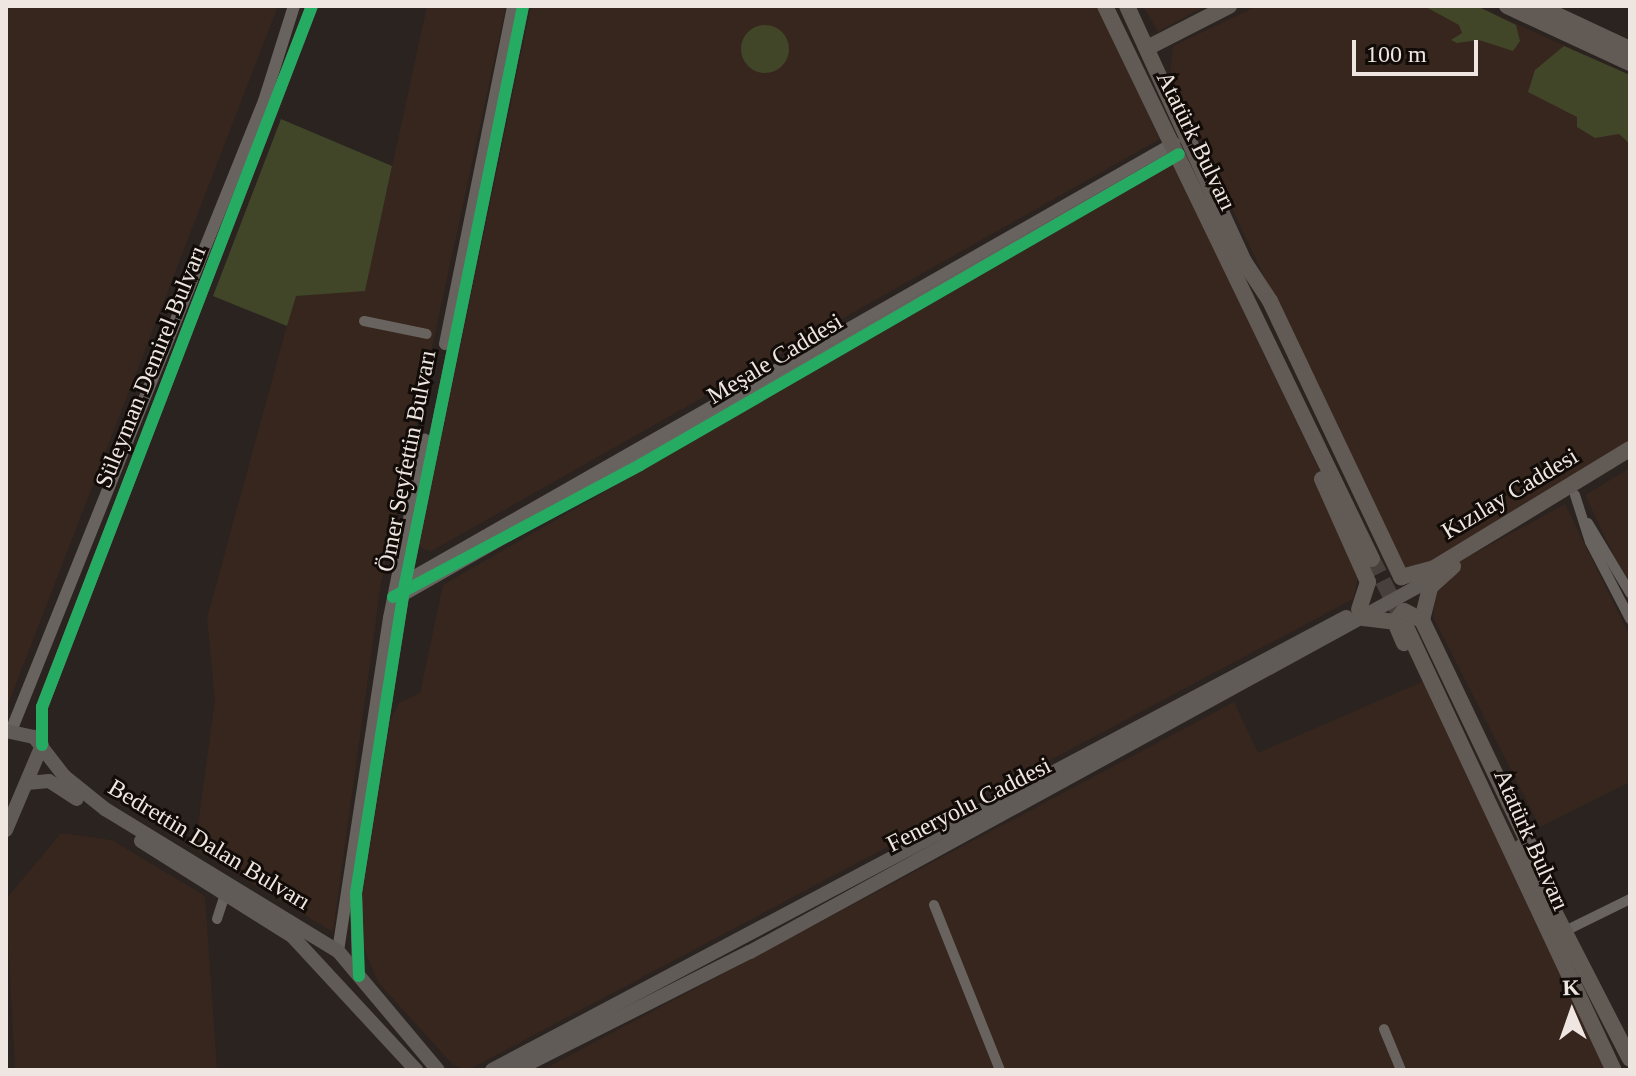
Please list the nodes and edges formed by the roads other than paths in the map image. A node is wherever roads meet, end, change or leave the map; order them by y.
1 (294, 6) edge
2 (312, 6) edge
3 (513, 6) edge
4 (523, 6) edge
5 (1105, 6) edge
6 (1127, 6) edge
7 (1229, 6) edge
8 (1507, 6) edge
9 (1538, 6) edge
10 (1149, 47) junction
11 (1630, 49) edge
12 (1630, 63) edge
13 (1183, 149) junction
14 (1245, 296) junction
15 (364, 321) dead end
16 (427, 334) dead end
17 (1630, 449) edge
18 (1630, 461) edge
19 (1575, 495) junction
20 (1588, 523) junction
21 (1382, 561) junction
22 (1440, 574) junction
23 (1367, 579) junction
24 (1414, 579) junction
25 (399, 590) junction
26 (1630, 593) edge
27 (1361, 614) junction
28 (1630, 619) edge
29 (1410, 624) junction
30 (8, 736) edge
31 (42, 745) junction
32 (27, 783) junction
33 (6, 830) edge
34 (226, 892) junction
35 (1537, 892) junction
36 (1630, 899) edge
37 (934, 905) dead end
38 (217, 919) dead end
39 (1565, 931) junction
40 (338, 951) junction
41 (359, 976) junction
42 (335, 988) junction
43 (374, 998) junction
44 (364, 1017) junction
45 (1384, 1029) dead end
46 (1630, 1059) edge
47 (416, 1070) edge
48 (438, 1070) edge
49 (492, 1070) edge
50 (516, 1070) edge
51 (1000, 1070) edge
52 (1401, 1070) edge
53 (1614, 1070) edge

1 - 30 street, Süleyman Demirel Bulvarı
2 - 31 street, Süleyman Demirel Bulvarı
3 - 25 street, Ömer Seyfettin Bulvarı
4 - 25 street, Ömer Seyfettin Bulvarı
5 - 13 main road, Atatürk Bulvarı
6 - 10 main road, Atatürk Bulvarı
7 - 10 main road
8 - 12 main road
9 - 11 main road
10 - 13 main road, Atatürk Bulvarı
13 - 14 main road, Atatürk Bulvarı
13 - 21 main road, Atatürk Bulvarı
13 - 25 street, Meşale Caddesi
14 - 21 main road, Atatürk Bulvarı
14 - 23 main road
15 - 16 street
17 - 24 main road, Kızılay Caddesi
18 - 19 main road, Kızılay Caddesi
19 - 20 street
19 - 22 main road, Kızılay Caddesi
20 - 26 street
20 - 28 street
21 - 23 main road
21 - 24 main road
22 - 27 main road, Feneryolu Caddesi
22 - 29 main road
23 - 27 main road
24 - 27 main road, Feneryolu Caddesi
25 - 40 street, Ömer Seyfettin Bulvarı
25 - 41 street, Ömer Seyfettin Bulvarı
27 - 29 main road
27 - 49 main road, Feneryolu Caddesi
27 - 50 main road, Feneryolu Caddesi
29 - 35 main road
29 - 35 main road
30 - 31 main road, Süleyman Demirel Bulvarı
31 - 32 main road, Süleyman Demirel Bulvarı
31 - 40 main road, Bedrettin Dalan Bulvarı
32 - 33 main road, Süleyman Demirel Bulvarı
32 - 34 main road, Bedrettin Dalan Bulvarı
34 - 38 street
34 - 42 main road, Bedrettin Dalan Bulvarı
35 - 39 main road, Atatürk Bulvarı
35 - 53 main road, Atatürk Bulvarı
36 - 39 street
37 - 51 street
39 - 46 main road, Atatürk Bulvarı
40 - 41 main road, Bedrettin Dalan Bulvarı
40 - 42 main road
41 - 42 main road
41 - 43 main road, Bedrettin Dalan Bulvarı
42 - 44 main road, Bedrettin Dalan Bulvarı
43 - 44 main road
43 - 48 main road, Bedrettin Dalan Bulvarı
44 - 47 main road, Bedrettin Dalan Bulvarı
45 - 52 street

